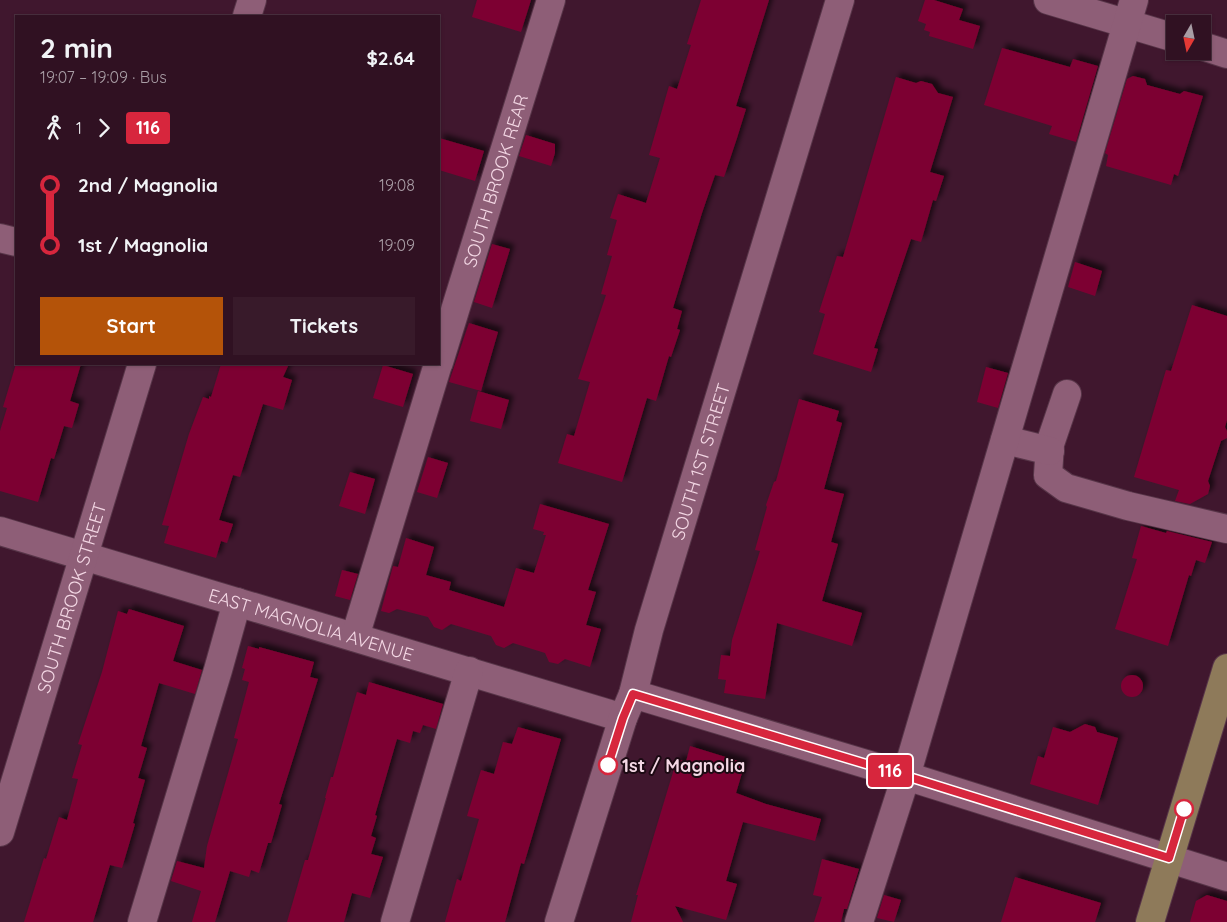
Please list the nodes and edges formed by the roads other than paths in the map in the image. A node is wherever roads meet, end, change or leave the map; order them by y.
1 (252, 0) edge
2 (550, 0) edge
3 (840, 0) edge
4 (1048, 0) edge
5 (1130, 12) edge
6 (247, 15) edge
7 (1166, 33) edge
8 (1211, 49) edge
9 (1227, 54) edge
10 (0, 238) edge
11 (15, 242) edge
12 (440, 357) edge
13 (142, 365) edge
14 (437, 365) edge
15 (1067, 394) dead end
16 (1005, 440) junction
17 (1050, 450) junction
18 (1227, 529) edge
19 (0, 531) edge
20 (84, 556) junction
21 (237, 602) junction
22 (354, 637) junction
23 (1227, 668) edge
24 (469, 671) junction
25 (628, 706) junction
26 (906, 776) junction
27 (0, 832) edge
28 (1169, 858) junction
29 (1227, 877) edge
30 (142, 922) edge
31 (395, 922) edge
32 (559, 922) edge
33 (859, 922) edge
34 (1150, 922) edge

1 - 6 street
2 - 12 street, SOUTH BROOK REAR
3 - 25 street, SOUTH 1ST STREET
4 - 5 street
5 - 7 street
5 - 16 street
8 - 9 street
10 - 11 street
13 - 20 street, SOUTH BROOK STREET
14 - 22 street, SOUTH BROOK REAR
15 - 17 street
16 - 17 street
16 - 26 street
17 - 18 street
19 - 20 street, EAST MAGNOLIA AVENUE
20 - 21 street, EAST MAGNOLIA AVENUE
20 - 27 street, SOUTH BROOK STREET
21 - 22 street, EAST MAGNOLIA AVENUE
21 - 30 street
22 - 24 street, EAST MAGNOLIA AVENUE
23 - 28 main road
24 - 25 street, EAST MAGNOLIA AVENUE
24 - 31 street
25 - 26 street, EAST MAGNOLIA AVENUE
25 - 32 street, SOUTH 1ST STREET
26 - 28 street, EAST MAGNOLIA AVENUE
26 - 33 street
28 - 29 street, EAST MAGNOLIA AVENUE
28 - 34 main road

